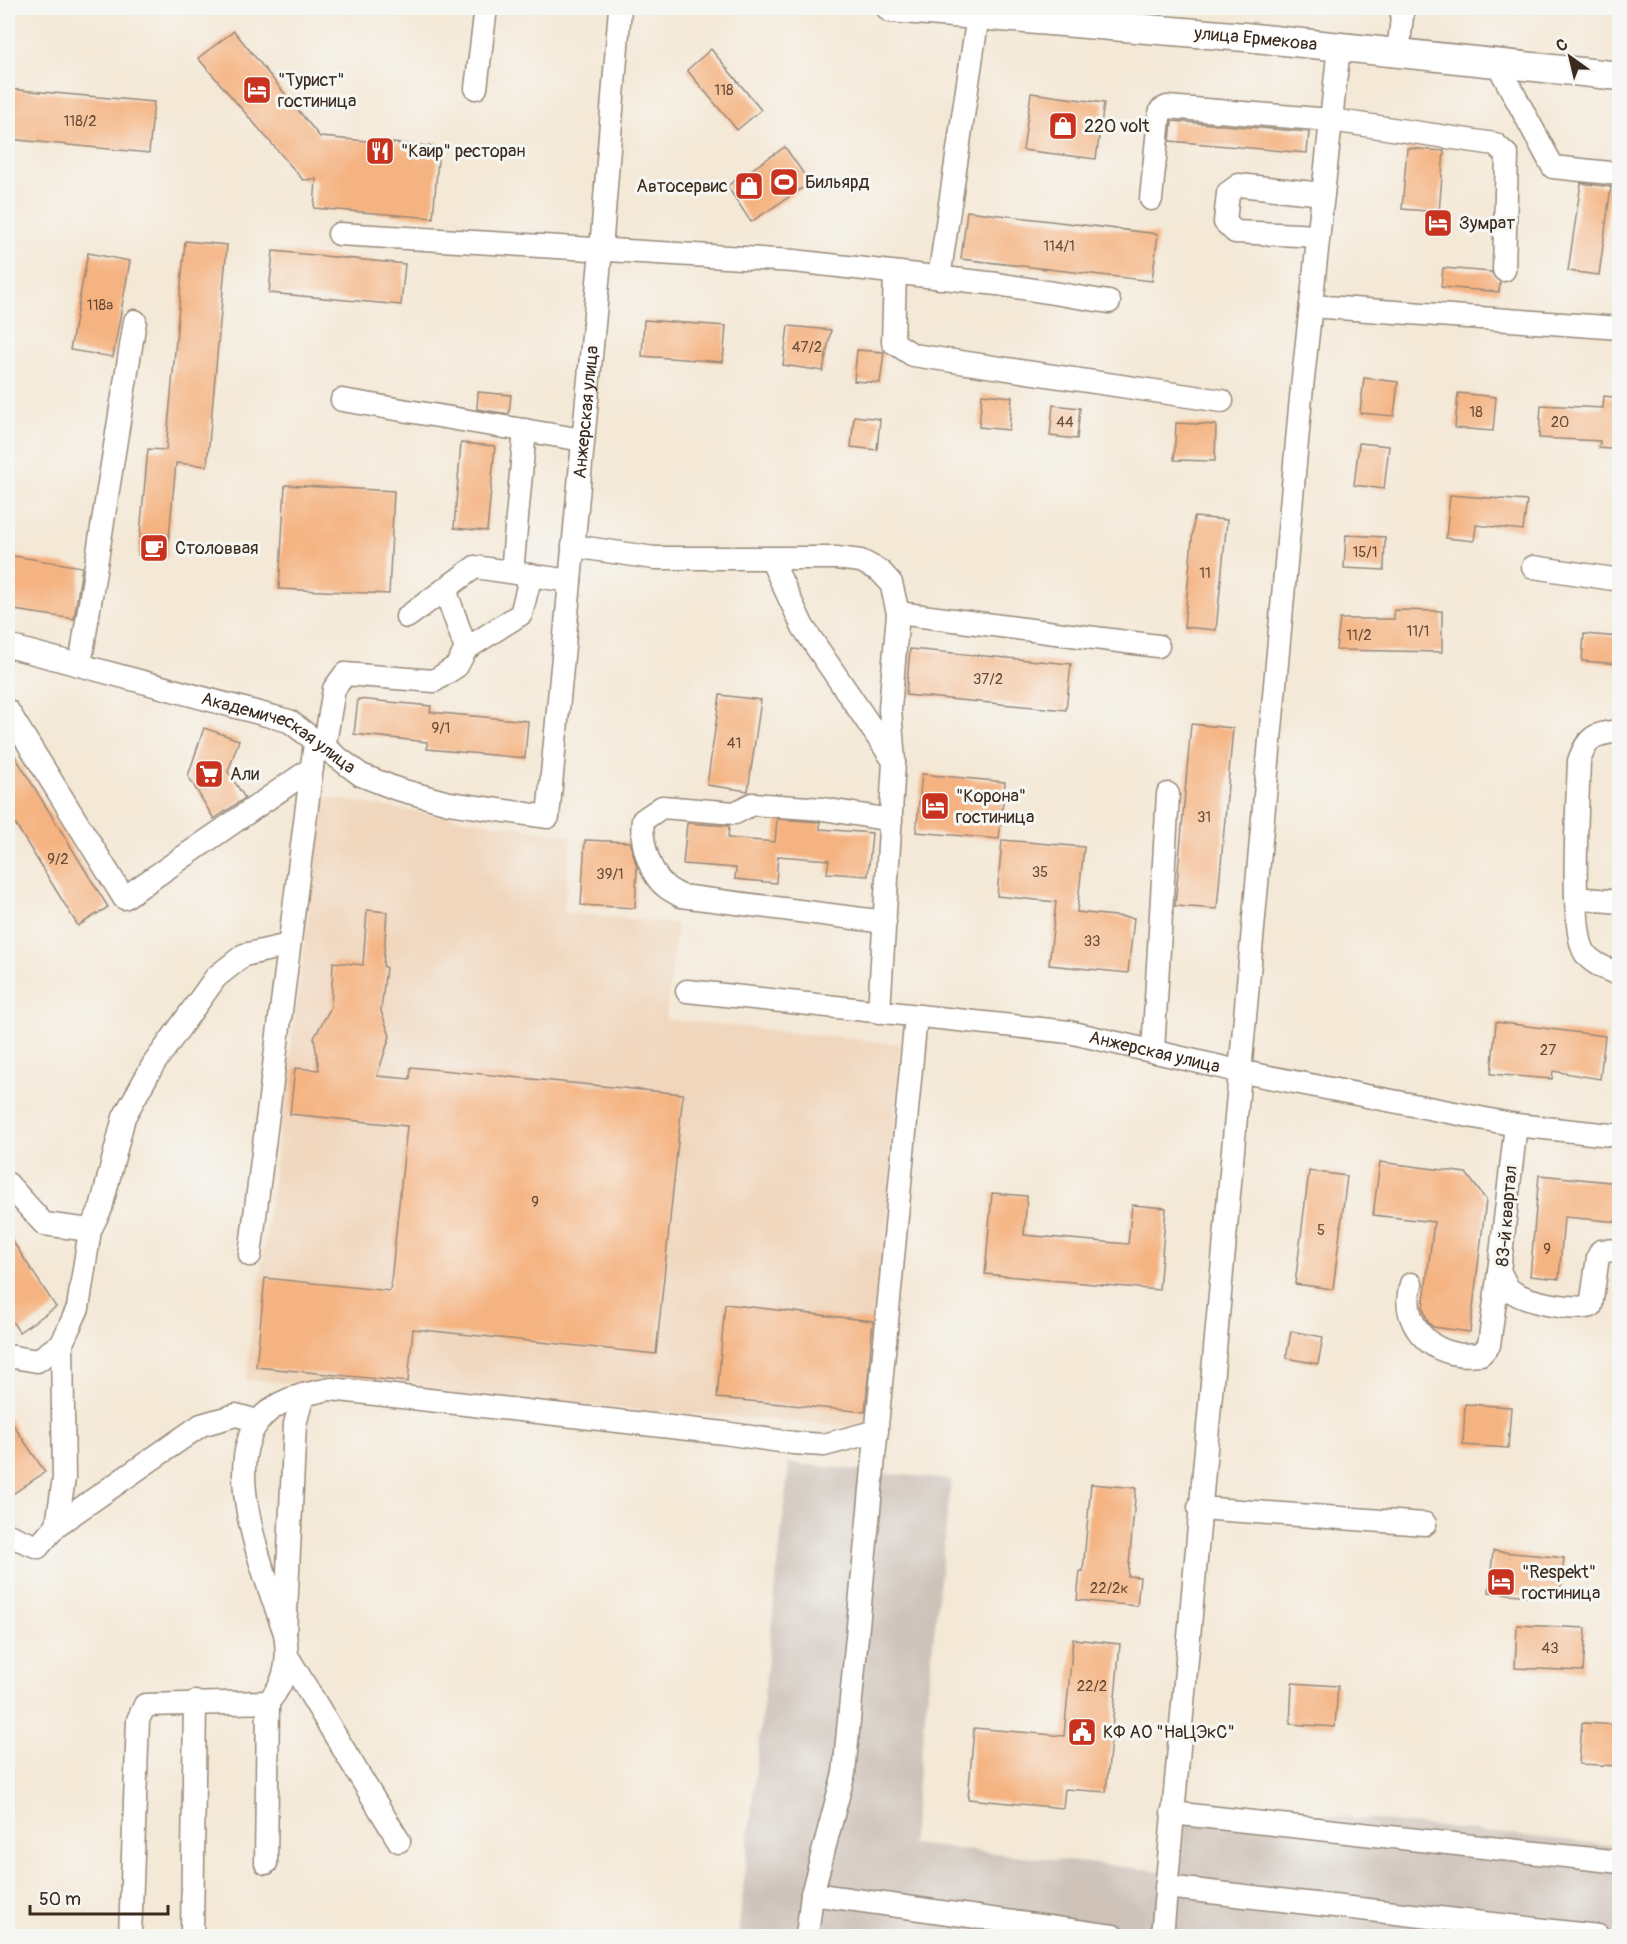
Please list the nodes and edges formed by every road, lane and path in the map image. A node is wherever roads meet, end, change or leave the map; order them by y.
1 (486, 8) edge
2 (620, 8) edge
3 (891, 8) edge
4 (1403, 8) edge
5 (978, 15) junction
6 (1339, 47) junction
7 (1398, 53) junction
8 (1497, 63) junction
9 (1620, 76) edge
10 (476, 88) dead end
11 (1331, 120) junction
12 (1620, 174) edge
13 (1323, 194) junction
14 (1150, 200) dead end
15 (339, 234) dead end
16 (1318, 236) junction
17 (601, 250) junction
18 (1504, 270) dead end
19 (895, 273) junction
20 (939, 278) junction
21 (1109, 302) dead end
22 (1311, 306) junction
23 (135, 321) dead end
24 (1620, 328) edge
25 (342, 399) dead end
26 (1222, 401) dead end
27 (525, 430) junction
28 (583, 440) junction
29 (573, 546) junction
30 (771, 559) junction
31 (1533, 567) dead end
32 (521, 574) junction
33 (1620, 580) edge
34 (570, 581) junction
35 (445, 589) junction
36 (898, 613) junction
37 (407, 618) dead end
38 (8, 646) edge
39 (1158, 646) dead end
40 (466, 649) junction
41 (80, 665) junction
42 (8, 711) edge
43 (1620, 731) edge
44 (319, 746) junction
45 (894, 762) junction
46 (312, 768) junction
47 (1168, 794) dead end
48 (548, 817) joint
49 (891, 820) junction
50 (1576, 898) junction
51 (1620, 902) edge
52 (885, 922) junction
53 (290, 945) junction
54 (1620, 975) edge
55 (687, 991) dead end
56 (879, 1012) junction
57 (916, 1016) junction
58 (1153, 1051) junction
59 (1238, 1071) junction
60 (1516, 1125) junction
61 (1620, 1136) edge
62 (8, 1184) edge
63 (90, 1230) junction
64 (1620, 1250) edge
65 (250, 1254) dead end
66 (1499, 1271) junction
67 (1411, 1284) dead end
68 (62, 1343) junction
69 (8, 1356) edge
70 (303, 1395) junction
71 (258, 1421) junction
72 (877, 1431) junction
73 (1199, 1508) junction
74 (1425, 1524) dead end
75 (57, 1525) junction
76 (8, 1535) edge
77 (285, 1633) junction
78 (289, 1659) junction
79 (195, 1702) junction
80 (268, 1702) junction
81 (1172, 1813) junction
82 (399, 1841) dead end
83 (1620, 1862) edge
84 (266, 1863) dead end
85 (1166, 1887) junction
86 (812, 1894) junction
87 (130, 1936) edge
88 (192, 1936) edge
89 (807, 1936) edge
90 (1113, 1936) edge
91 (1162, 1936) edge
92 (1598, 1936) edge

1 - 10 street
2 - 17 street, Анжерская улица
3 - 5 main road, улица Ермекова
4 - 7 street
5 - 6 main road, улица Ермекова
5 - 20 street
6 - 7 main road, улица Ермекова
6 - 11 street
7 - 8 main road, улица Ермекова
8 - 9 main road, улица Ермекова
8 - 12 street
11 - 13 street
11 - 14 street
11 - 18 street
13 - 16 street
13 - 16 street
15 - 17 street
16 - 22 street
17 - 19 street
17 - 28 street, Анжерская улица
19 - 20 street
19 - 26 street
20 - 21 street
22 - 24 street
22 - 59 street
23 - 41 street
25 - 27 street
27 - 28 street
27 - 32 street
28 - 29 street, Анжерская улица
29 - 30 street
29 - 34 street, Анжерская улица
30 - 36 street
30 - 45 street
31 - 33 street
32 - 34 street
32 - 35 street
32 - 40 street
34 - 48 street, Анжерская улица
35 - 37 street
35 - 40 street
36 - 39 street
36 - 45 street
38 - 41 street, Академическая улица
40 - 44 street
41 - 44 street, Академическая улица
42 - 46 street
43 - 50 street
44 - 46 street
44 - 48 street, Академическая улица
45 - 49 street
46 - 53 street
47 - 58 street
49 - 52 street
49 - 52 street
50 - 51 street
50 - 54 street
52 - 56 street
53 - 63 street
53 - 65 street
55 - 56 street, Анжерская улица
56 - 57 street, Анжерская улица
57 - 58 street, Анжерская улица
57 - 72 street
58 - 59 street, Анжерская улица
59 - 60 street, Анжерская улица
59 - 73 street
60 - 61 street, Анжерская улица
60 - 66 street, 83-й квартал
62 - 63 street
63 - 68 street
64 - 66 street, 83-й квартал
66 - 67 street
68 - 69 street
68 - 75 street
70 - 71 street
70 - 72 street
70 - 77 street
71 - 75 street
71 - 77 street
72 - 86 street
73 - 74 street
73 - 81 street
75 - 76 street
77 - 78 street
78 - 80 street
78 - 82 street
79 - 80 street
79 - 87 street
79 - 88 street
80 - 84 street
81 - 83 street
81 - 85 street
85 - 91 street
85 - 92 street
86 - 89 street
86 - 90 street

